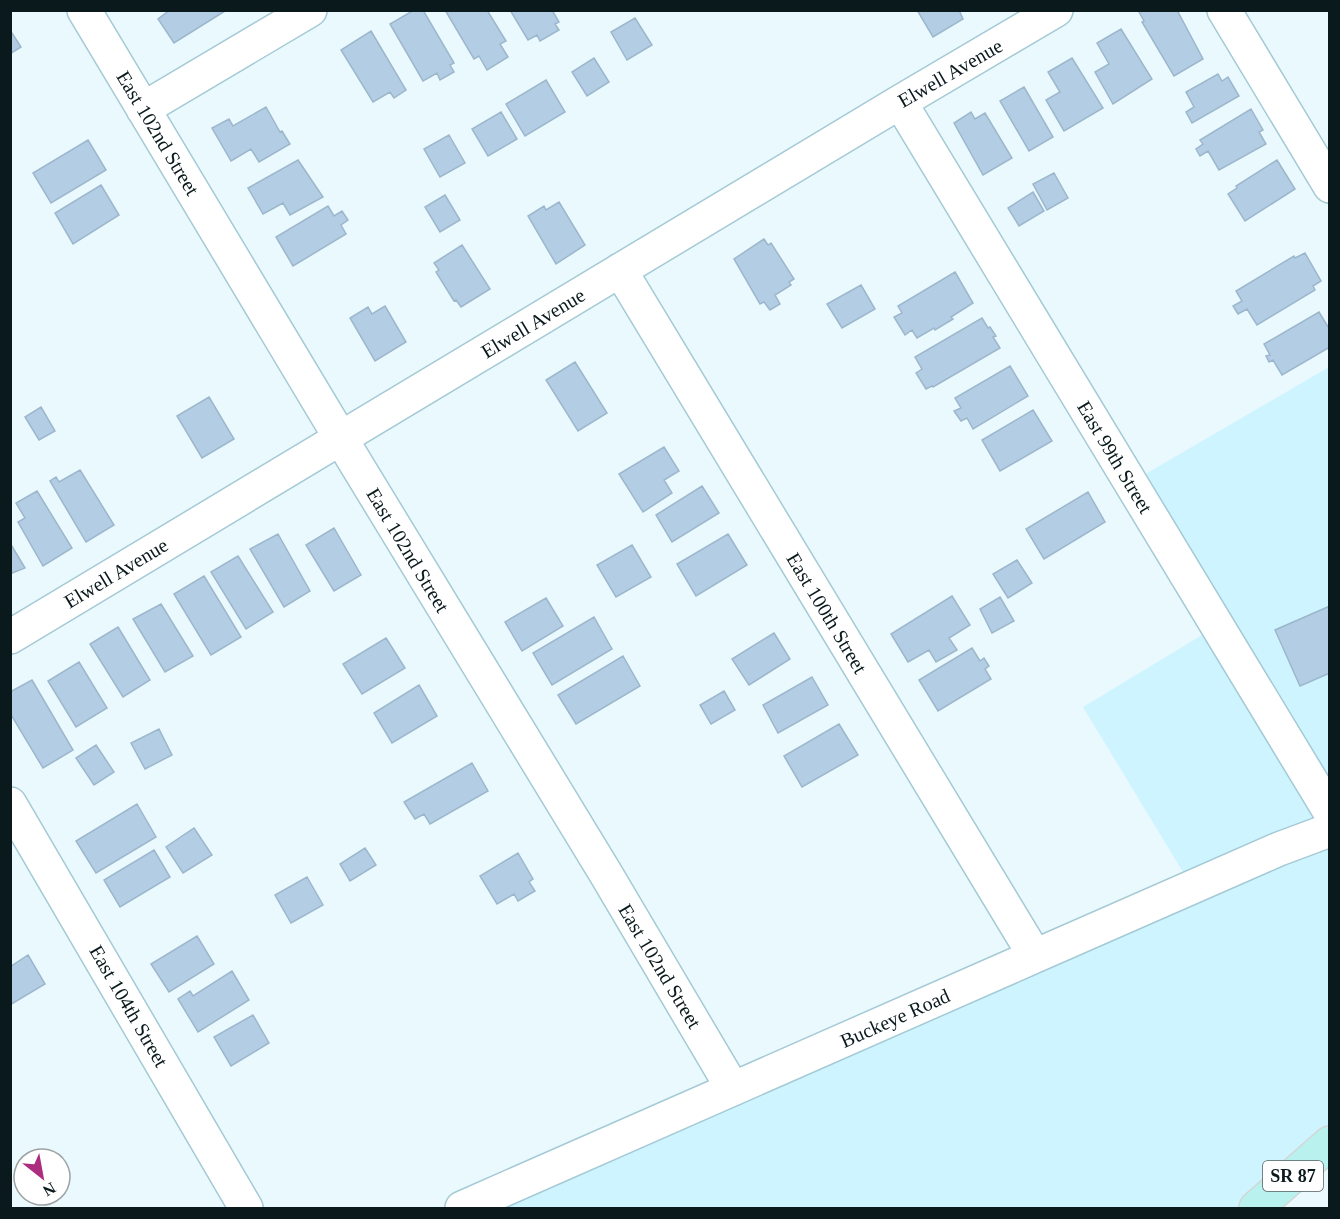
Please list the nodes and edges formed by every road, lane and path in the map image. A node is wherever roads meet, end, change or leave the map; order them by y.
1 (84, 10) edge
2 (310, 10) edge
3 (1056, 10) edge
4 (1224, 10) edge
5 (900, 102) junction
6 (143, 109) junction
7 (1329, 186) edge
8 (620, 270) junction
9 (340, 438) junction
10 (10, 637) edge
11 (10, 804) edge
12 (1329, 812) edge
13 (1329, 830) edge
14 (1035, 956) junction
15 (733, 1089) junction
16 (1329, 1143) edge
17 (246, 1209) edge
18 (462, 1209) edge
19 (1256, 1209) edge

1 - 6 street, East 102nd Street
2 - 6 street
3 - 5 street, Elwell Avenue
4 - 7 street
5 - 8 street, Elwell Avenue
5 - 12 street, East 99th Street
6 - 9 street, East 102nd Street
8 - 9 street, Elwell Avenue
8 - 14 street, East 100th Street
9 - 10 street, Elwell Avenue
9 - 15 street, East 102nd Street
11 - 17 street, East 104th Street
13 - 14 street, Buckeye Road
14 - 15 street, Buckeye Road
15 - 18 street, Buckeye Road
16 - 19 main road, SR 87

